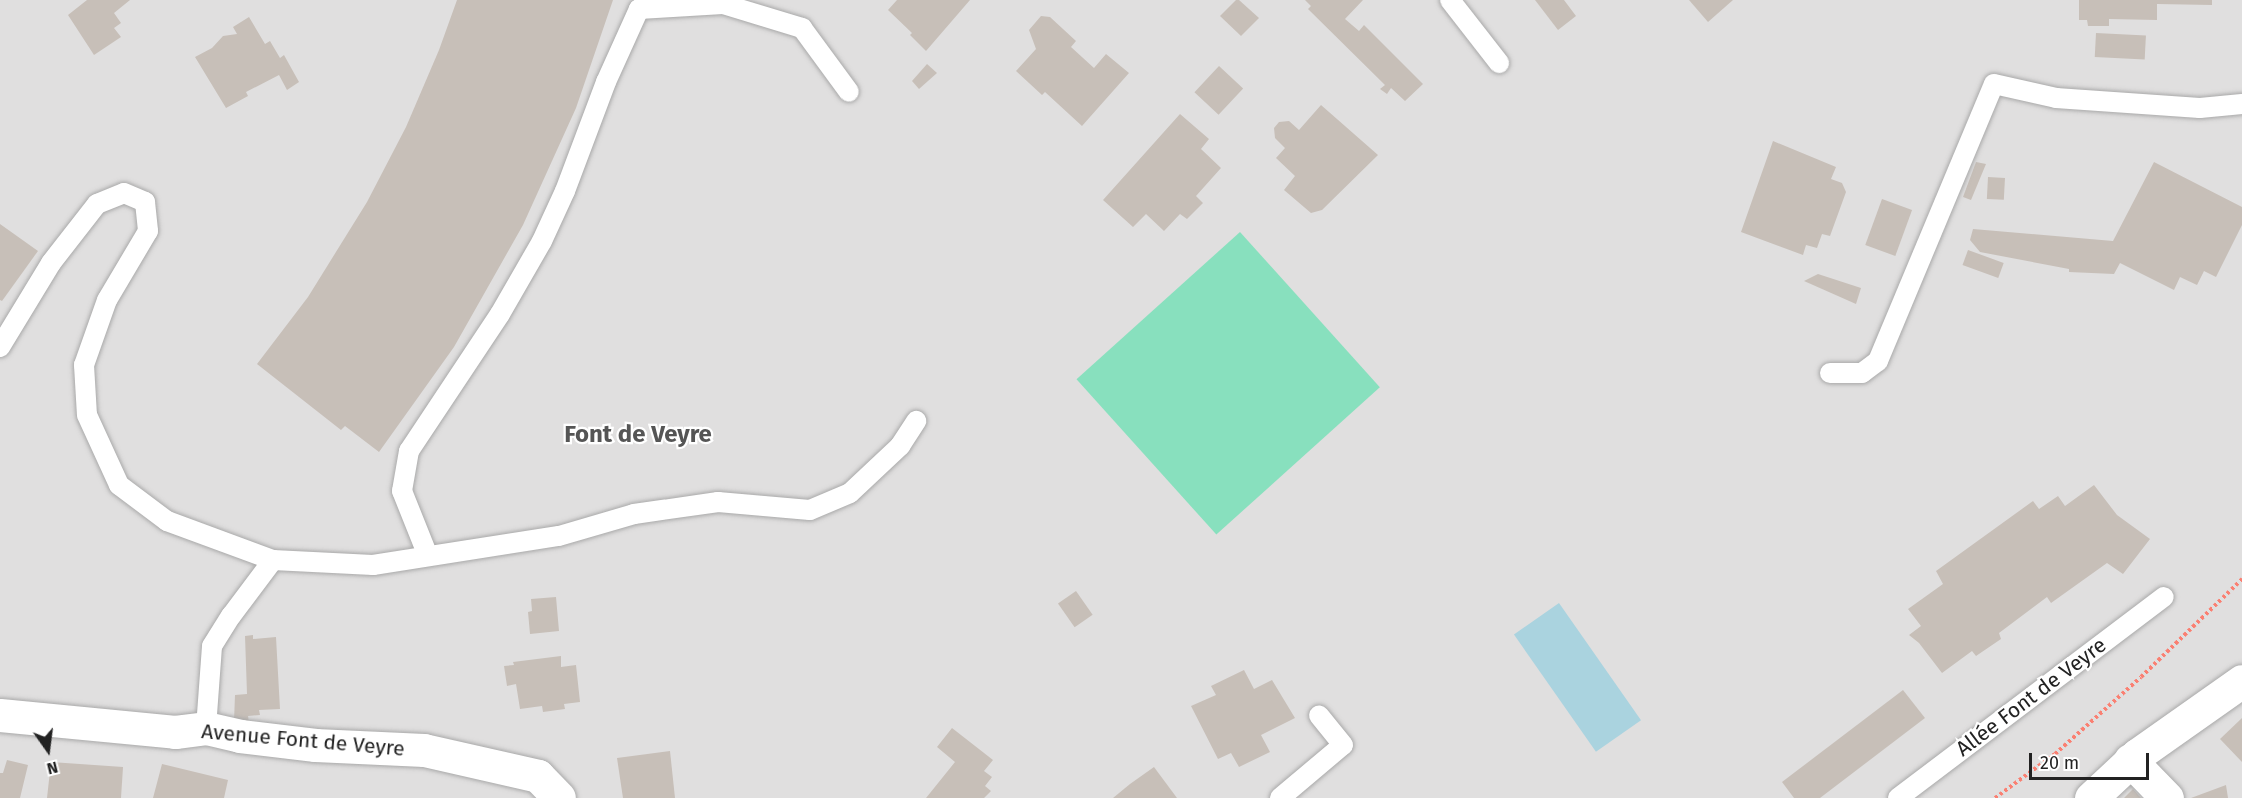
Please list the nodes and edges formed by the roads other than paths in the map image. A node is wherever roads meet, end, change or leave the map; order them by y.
1 (1450, 0) edge
2 (1499, 63) dead end
3 (849, 92) dead end
4 (2242, 104) edge
5 (0, 347) edge
6 (1830, 373) dead end
7 (916, 421) dead end
8 (428, 556) junction
9 (273, 560) junction
10 (2164, 597) dead end
11 (2242, 681) edge
12 (0, 715) edge
13 (1319, 715) dead end
14 (206, 728) junction
15 (2130, 760) junction
16 (560, 798) edge
17 (1280, 798) edge
18 (1898, 798) edge
19 (2091, 798) edge
20 (2167, 798) edge

1 - 2 lane
3 - 8 lane
4 - 6 lane
5 - 9 lane
7 - 8 lane
8 - 9 lane
9 - 14 lane
10 - 18 lane, Allée Font de Veyre
11 - 15 street
12 - 14 street, Avenue Font de Veyre
13 - 17 lane
14 - 16 street, Avenue Font de Veyre
15 - 19 street
15 - 20 street

